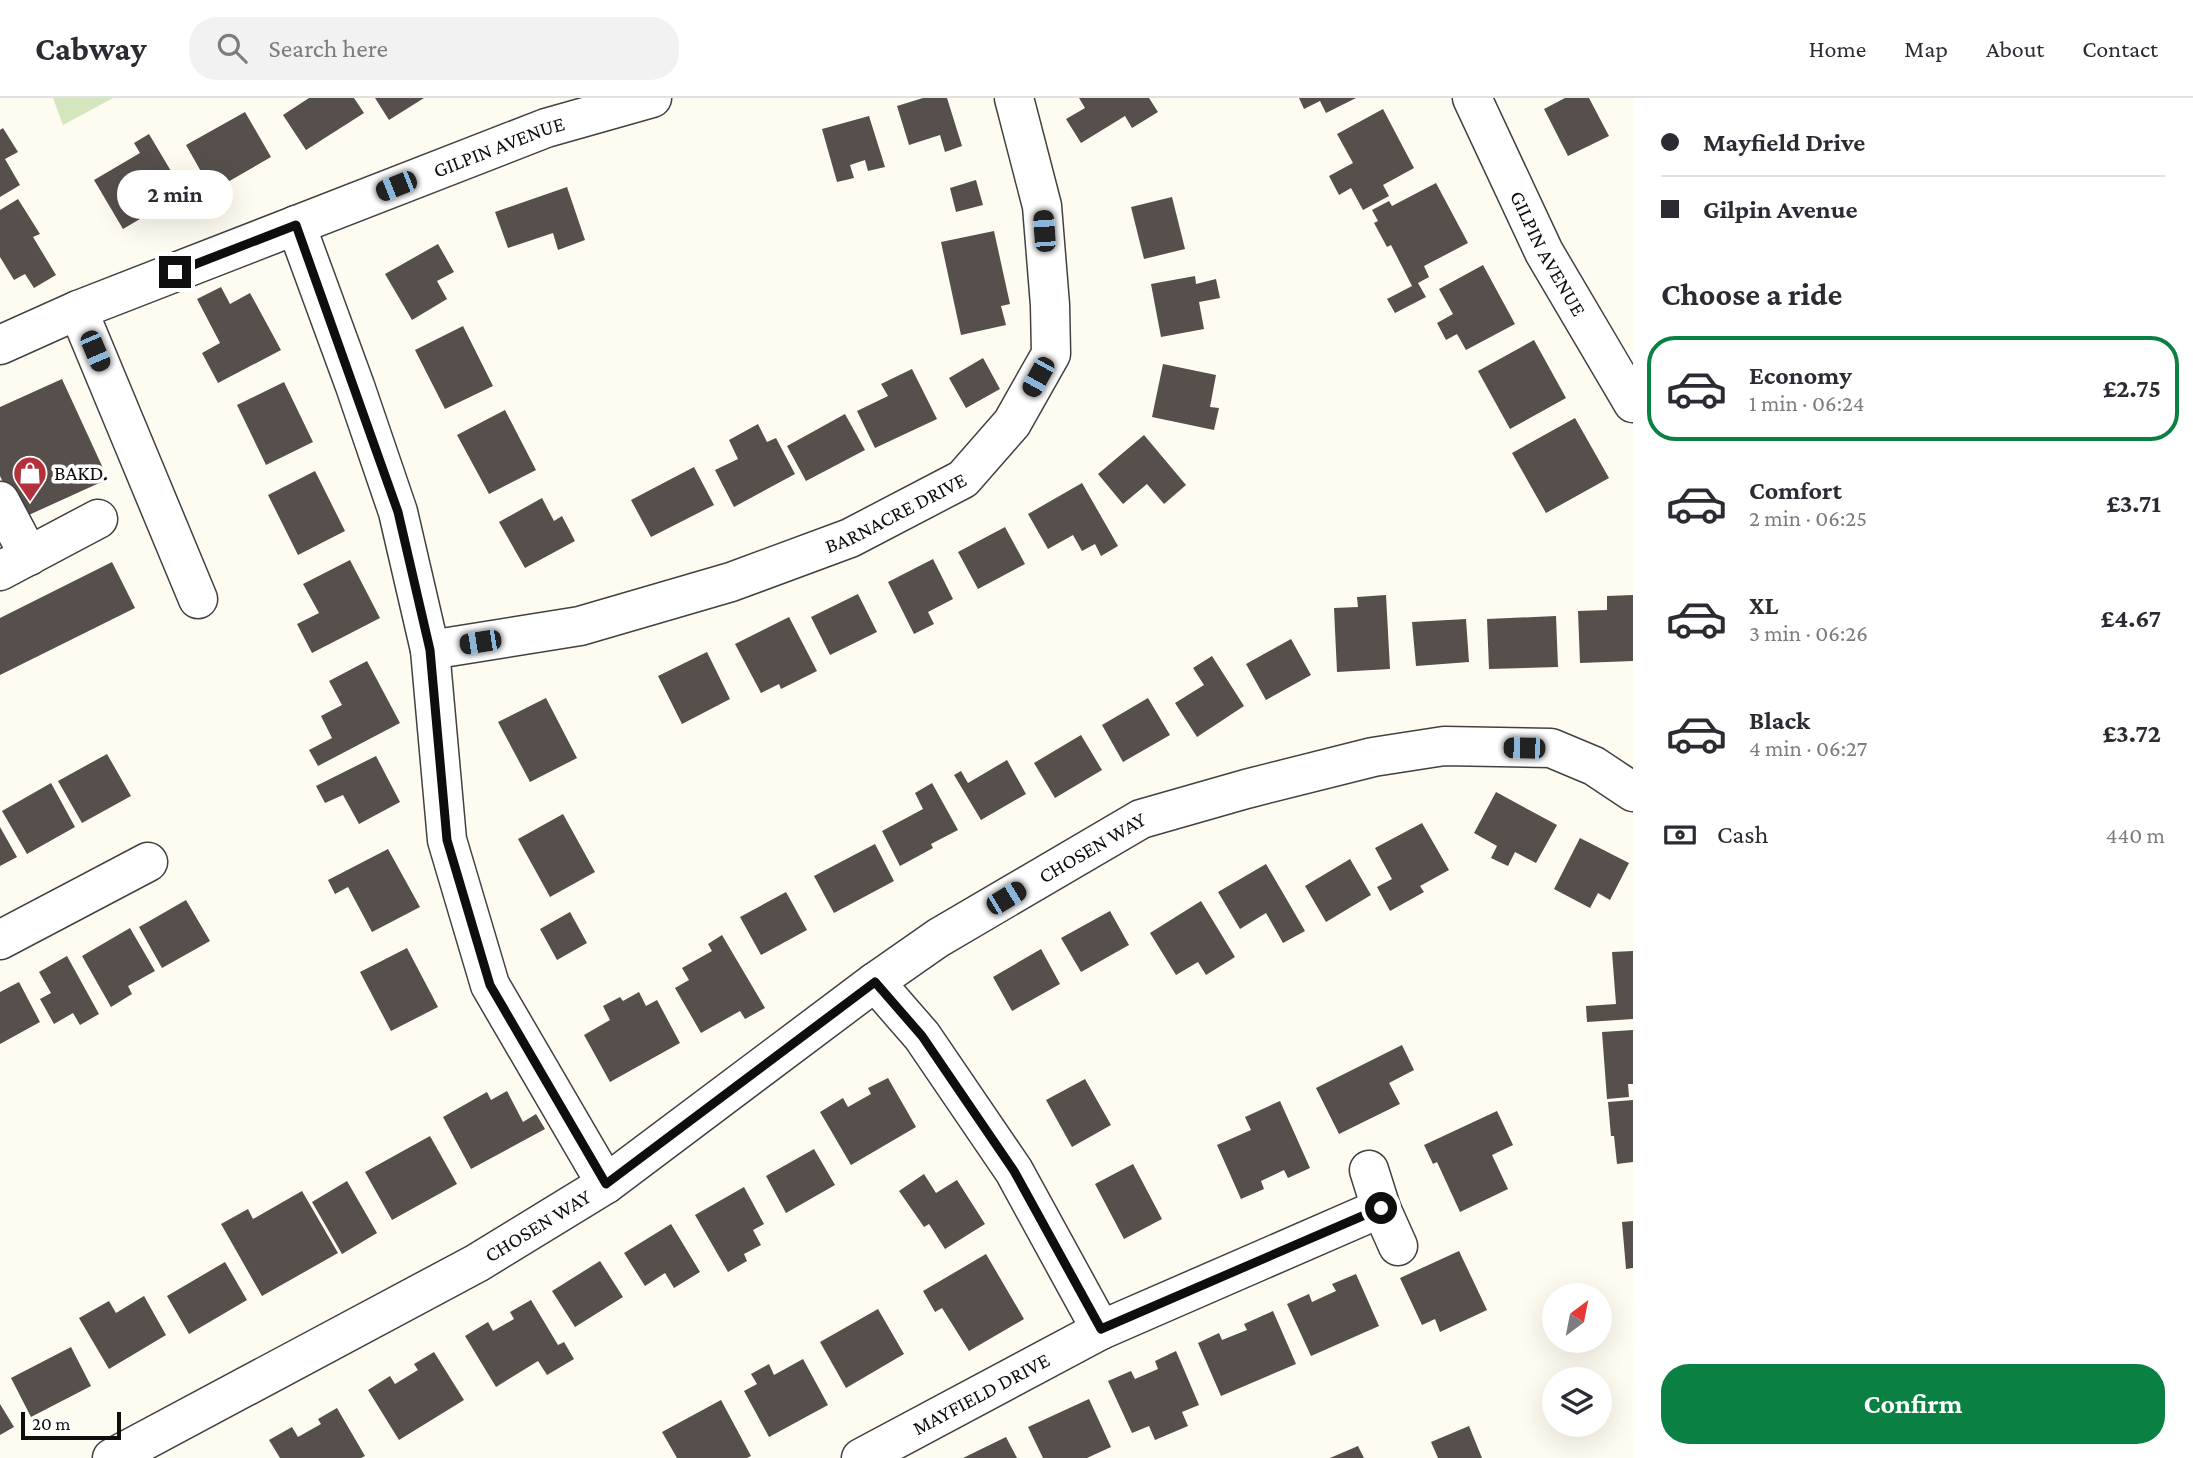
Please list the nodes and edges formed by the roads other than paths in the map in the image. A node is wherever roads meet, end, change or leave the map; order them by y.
1 (652, 98) edge
2 (1014, 98) edge
3 (1472, 98) edge
4 (296, 225) junction
5 (78, 310) junction
6 (0, 345) edge
7 (1633, 403) edge
8 (0, 501) edge
9 (98, 519) dead end
10 (14, 563) edge
11 (198, 599) dead end
12 (430, 650) junction
13 (1629, 781) edge
14 (148, 862) dead end
15 (0, 940) edge
16 (875, 982) junction
17 (1369, 1170) dead end
18 (606, 1184) junction
19 (1381, 1208) junction
20 (1398, 1246) dead end
21 (1101, 1329) junction
22 (112, 1458) edge
23 (862, 1458) edge

1 - 4 street, GILPIN AVENUE
2 - 12 street, BARNACRE DRIVE
3 - 7 street, GILPIN AVENUE
4 - 5 street, GILPIN AVENUE
4 - 12 street
5 - 6 street, GILPIN AVENUE
5 - 11 street
8 - 10 street
9 - 10 street
12 - 18 street
13 - 16 street, CHOSEN WAY
14 - 15 street
16 - 18 street, CHOSEN WAY
16 - 21 street
17 - 19 street
18 - 22 street, CHOSEN WAY
19 - 20 street
19 - 21 street, MAYFIELD DRIVE
21 - 23 street, MAYFIELD DRIVE

